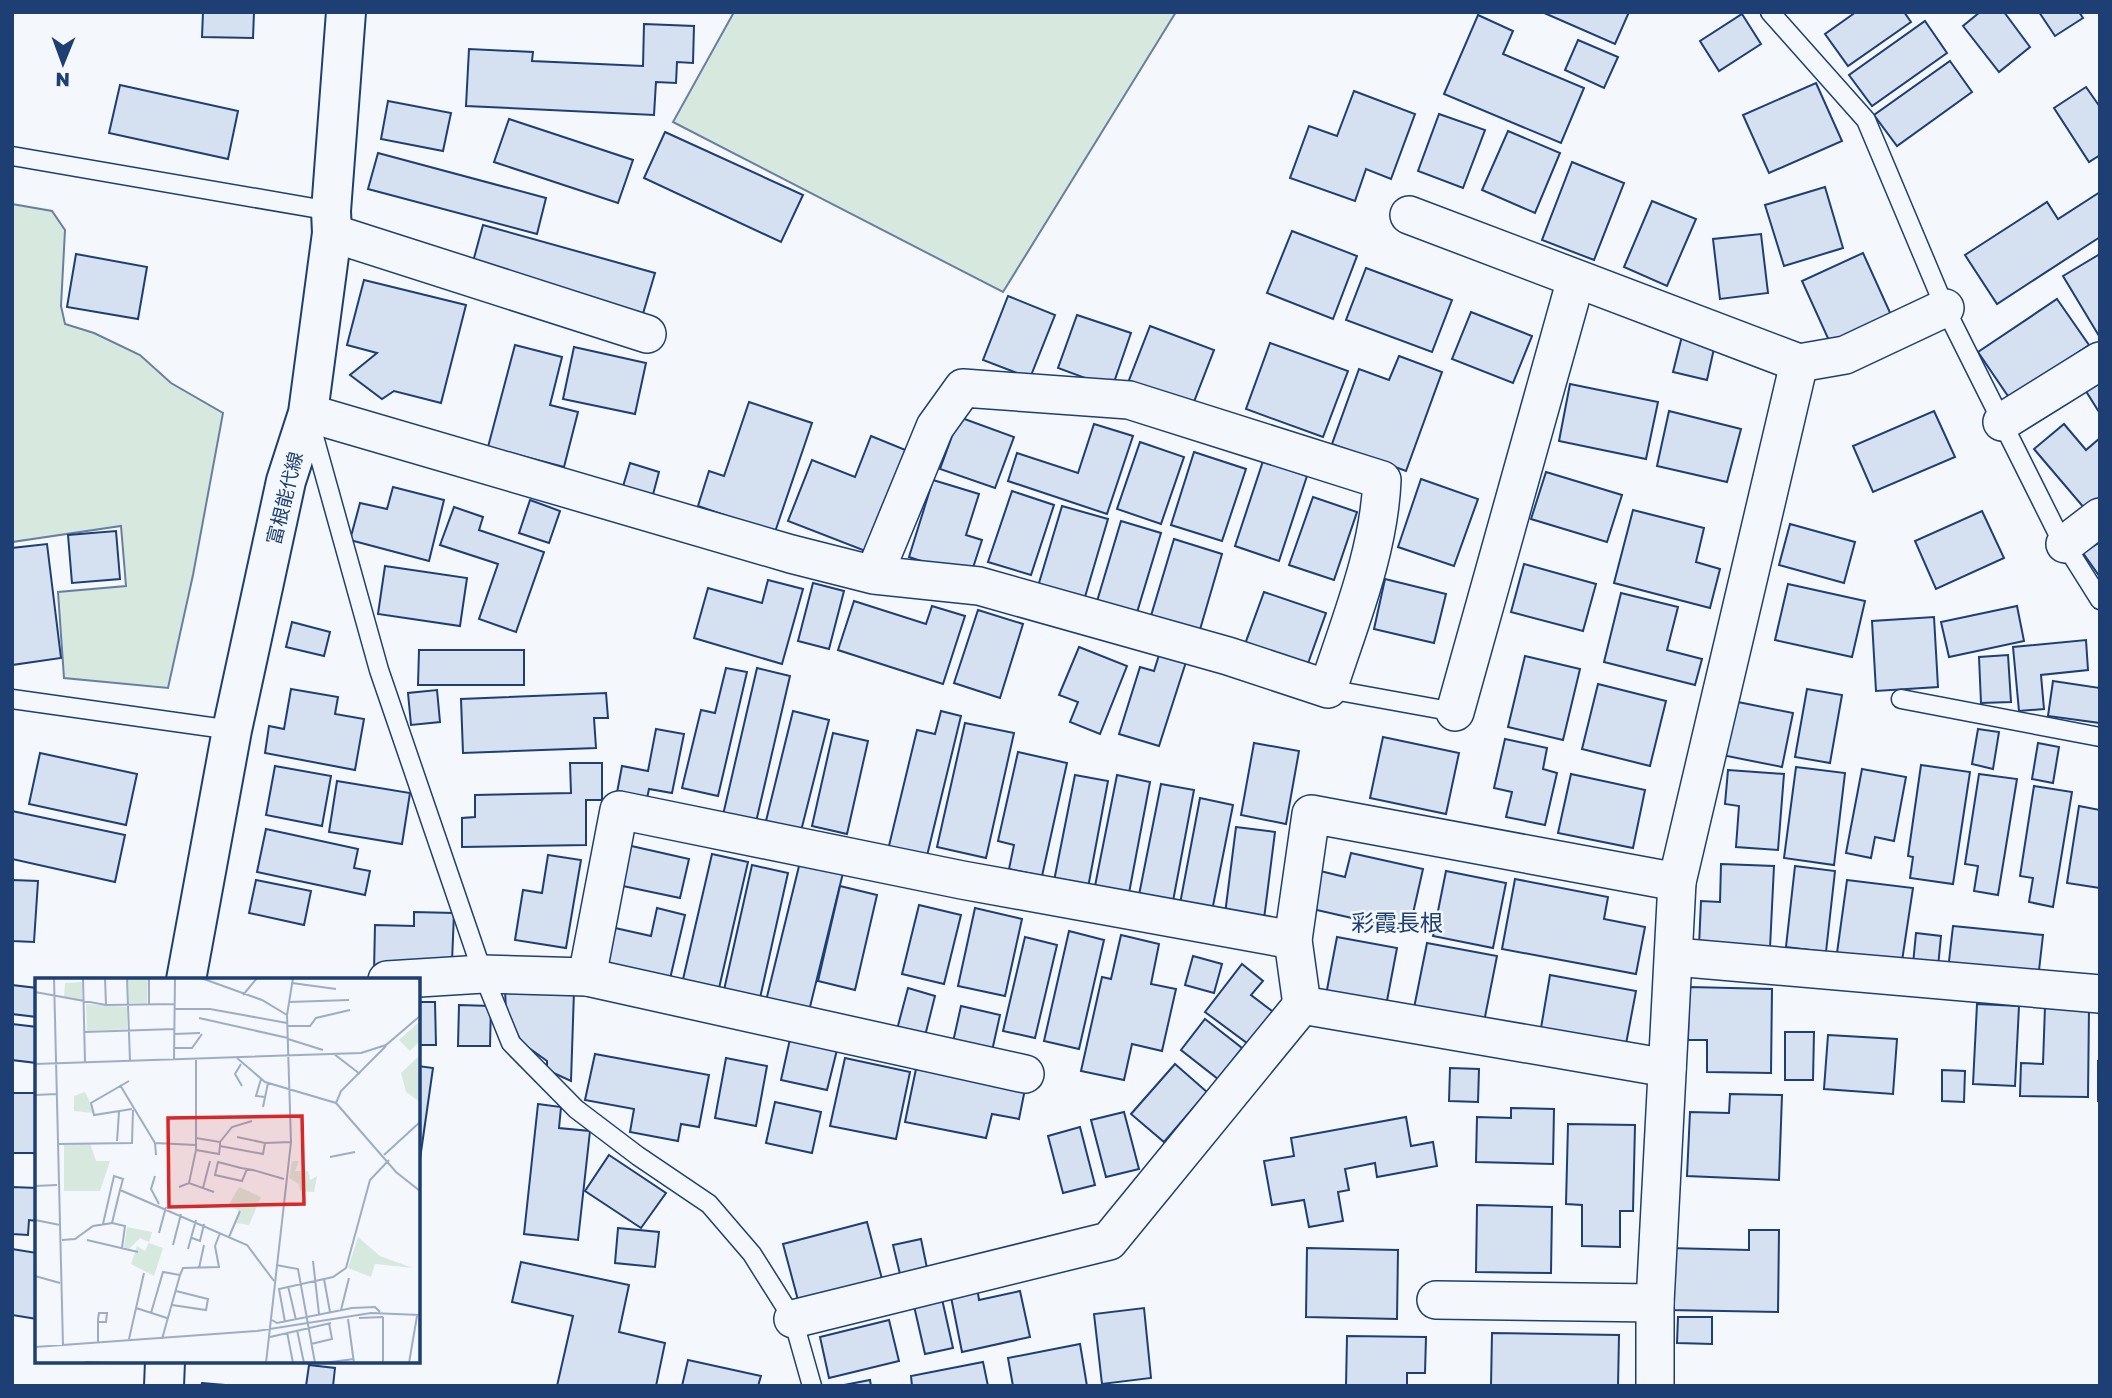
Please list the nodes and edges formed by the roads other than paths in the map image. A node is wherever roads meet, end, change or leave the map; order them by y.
1 (346, 12) edge
2 (1770, 12) edge
3 (12, 156) edge
4 (1409, 215) dead end
5 (332, 222) junction
6 (1576, 279) junction
7 (1945, 308) junction
8 (647, 334) dead end
9 (2100, 360) edge
10 (1799, 363) junction
11 (308, 412) junction
12 (2002, 422) junction
13 (2100, 517) edge
14 (2064, 544) junction
15 (874, 575) junction
16 (2100, 600) edge
17 (1328, 688) junction
18 (1901, 698) dead end
19 (12, 699) edge
20 (1455, 712) joint
21 (232, 730) junction
22 (2100, 737) edge
23 (1677, 881) junction
24 (1293, 940) junction
25 (1675, 957) junction
26 (483, 974) junction
27 (587, 977) junction
28 (186, 978) edge
29 (419, 978) edge
30 (2100, 994) edge
31 (1302, 1005) junction
32 (1667, 1068) junction
33 (1025, 1074) dead end
34 (1436, 1300) dead end
35 (1655, 1303) junction
36 (793, 1319) junction
37 (165, 1363) edge
38 (164, 1386) edge
39 (812, 1386) edge
40 (1655, 1386) edge

1 - 5 main road, 富根能代線
2 - 7 lane
3 - 5 lane
4 - 6 street
5 - 8 street
5 - 11 main road, 富根能代線
6 - 10 street
6 - 20 street
7 - 10 street
7 - 12 lane
9 - 12 street
10 - 23 street
11 - 15 street
11 - 21 main road, 富根能代線
11 - 26 lane
12 - 14 lane
13 - 14 street
14 - 16 lane
15 - 17 street
15 - 17 street
17 - 20 lane
18 - 22 lane
19 - 21 lane
21 - 28 main road, 富根能代線
23 - 24 street
23 - 25 street
24 - 27 street
24 - 31 street
25 - 30 street
25 - 32 street
26 - 27 street
26 - 29 street
26 - 36 lane
27 - 33 street
31 - 32 street
31 - 36 street
32 - 35 street
34 - 35 street
35 - 40 street
36 - 39 lane
37 - 38 main road

